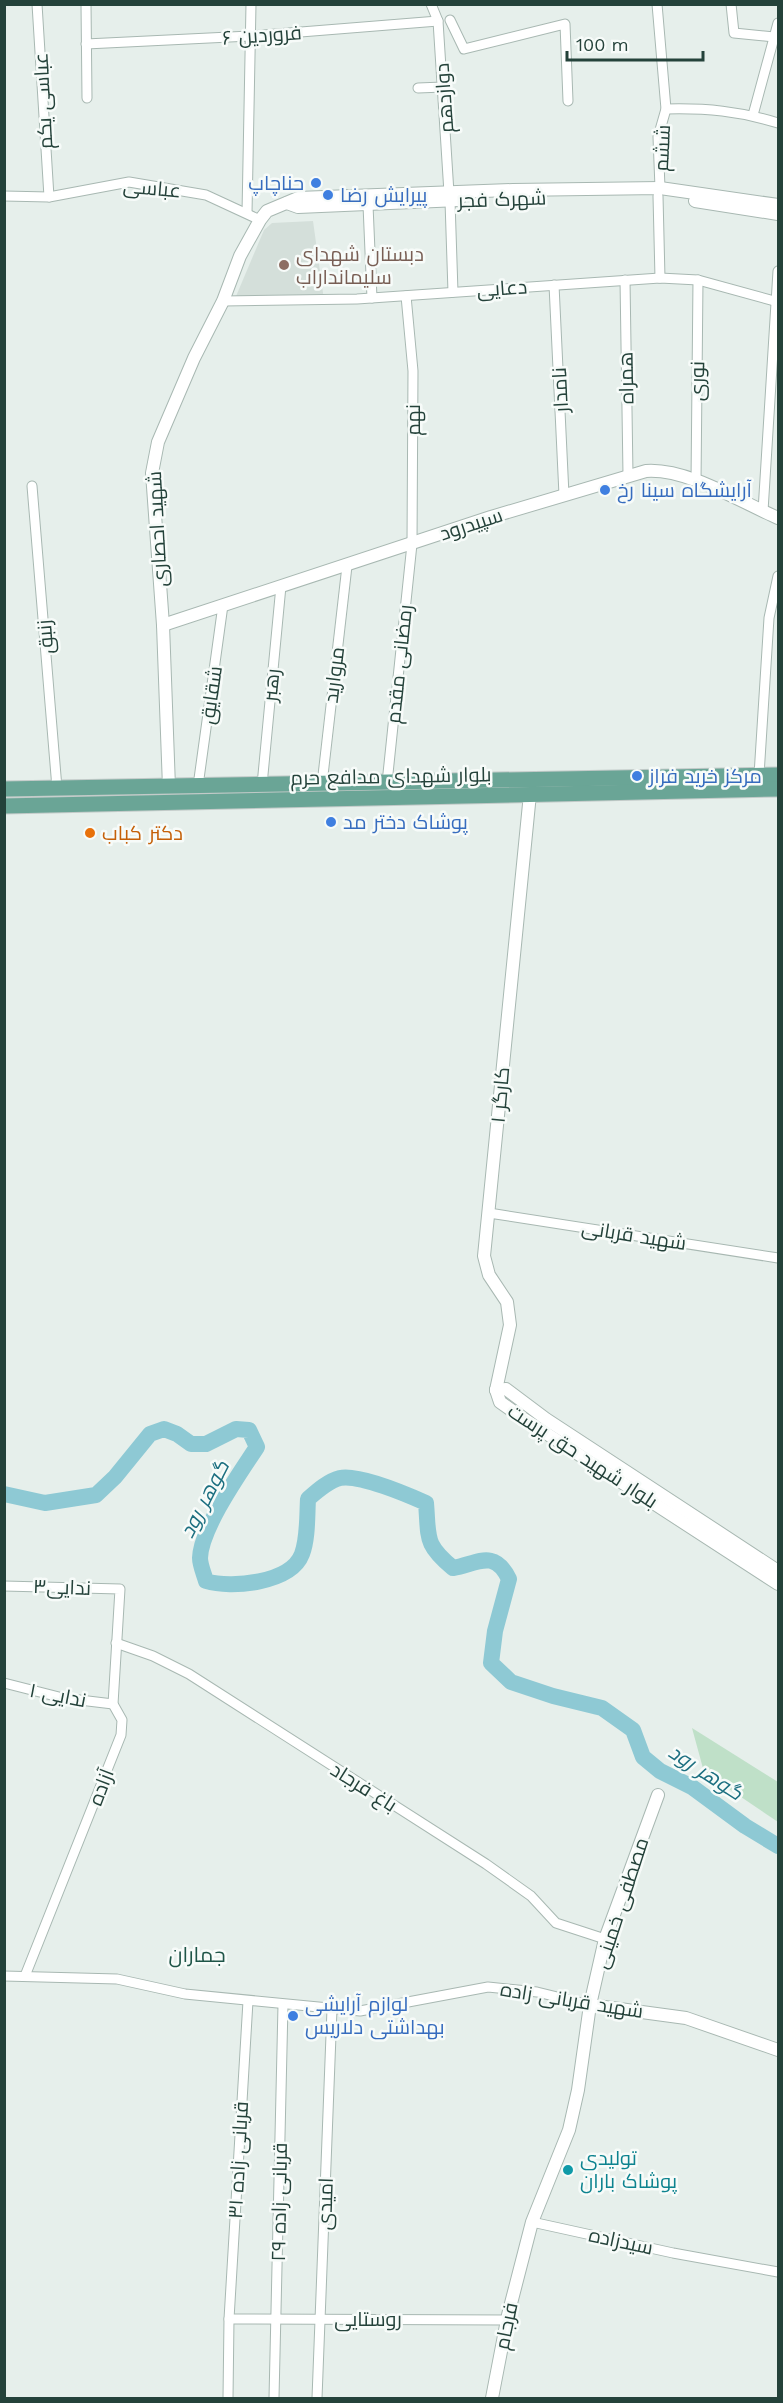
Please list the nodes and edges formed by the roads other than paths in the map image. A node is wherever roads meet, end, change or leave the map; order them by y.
1 (37, 4) edge
2 (86, 4) edge
3 (251, 4) edge
4 (431, 4) edge
5 (657, 4) edge
6 (731, 4) edge
7 (450, 20) dead end
8 (438, 21) junction
9 (778, 23) edge
10 (250, 36) junction
11 (774, 37) junction
12 (86, 44) junction
13 (443, 87) junction
14 (418, 88) dead end
15 (87, 98) dead end
16 (568, 101) dead end
17 (666, 109) junction
18 (753, 115) junction
19 (778, 123) edge
20 (659, 192) junction
21 (4, 196) edge
22 (49, 197) junction
23 (450, 197) junction
24 (368, 200) junction
25 (287, 203) joint
26 (778, 206) edge
27 (247, 213) junction
28 (778, 214) edge
29 (260, 220) junction
30 (778, 272) edge
31 (660, 278) junction
32 (625, 280) junction
33 (698, 280) junction
34 (554, 285) junction
35 (453, 292) junction
36 (406, 296) junction
37 (372, 298) junction
38 (223, 301) junction
39 (778, 302) edge
40 (627, 475) junction
41 (696, 482) junction
42 (32, 486) dead end
43 (564, 495) junction
44 (763, 511) junction
45 (778, 518) edge
46 (412, 544) junction
47 (347, 566) junction
48 (778, 576) edge
49 (281, 586) junction
50 (223, 605) junction
51 (163, 625) junction
52 (759, 775) junction
53 (778, 775) edge
54 (387, 783) junction
55 (322, 784) junction
56 (262, 785) junction
57 (198, 786) junction
58 (169, 787) junction
59 (57, 788) junction
60 (4, 789) edge
61 (778, 789) edge
62 (530, 794) junction
63 (4, 806) edge
64 (489, 1212) junction
65 (778, 1258) edge
66 (496, 1390) joint
67 (778, 1578) edge
68 (4, 1586) edge
69 (120, 1589) joint
70 (116, 1643) junction
71 (4, 1683) edge
72 (112, 1704) junction
73 (658, 1795) dead end
74 (605, 1940) junction
75 (4, 1976) edge
76 (25, 1976) junction
77 (248, 2001) junction
78 (283, 2005) junction
79 (590, 2005) junction
80 (332, 2009) junction
81 (778, 2050) edge
82 (532, 2222) junction
83 (523, 2254) joint
84 (778, 2272) edge
85 (229, 2319) junction
86 (276, 2319) junction
87 (320, 2319) junction
88 (507, 2320) junction
89 (228, 2398) edge
90 (274, 2398) edge
91 (317, 2398) edge
92 (492, 2398) edge

1 - 22 street, عباسی یکم
2 - 12 street
3 - 10 street
4 - 8 street, دوازدهم
5 - 17 street
6 - 11 street
7 - 16 street
8 - 10 street, فروردین ۶
8 - 13 street, دوازدهم
9 - 11 street
10 - 12 street, فروردین ۶
10 - 27 street
11 - 18 street
12 - 15 street
13 - 14 street
13 - 23 street, دوازدهم
17 - 18 street
17 - 20 street, ششم
18 - 19 street
20 - 23 street, شهرک فجر
20 - 26 street, شهرک فجر
20 - 28 street, شهرک فجر
20 - 31 street, ششم
21 - 22 street, عباسی
22 - 27 street, عباسی
23 - 24 street, شهرک فجر
23 - 35 street, دوازدهم
24 - 25 street, شهرک فجر
24 - 37 street
25 - 29 street, شهید احصاری
27 - 29 street, عباسی
29 - 38 street, شهید احصاری
30 - 39 street
31 - 32 street, دعایی
31 - 33 street, دعایی
32 - 34 street, دعایی
32 - 40 street, همراه
33 - 39 street, دعایی
33 - 41 street, نوری
34 - 35 street, دعایی
34 - 43 street, نامدار
35 - 36 street, دعایی
36 - 37 street, دعایی
36 - 46 street, نهم
37 - 38 street, دعایی
38 - 51 street, شهید احصاری
39 - 44 street
40 - 41 street, سپیدرود
40 - 43 street, سپیدرود
41 - 44 street, سپیدرود
42 - 59 street, زنبق
43 - 46 street, سپیدرود
44 - 45 street, سپیدرود
46 - 47 street, سپیدرود
46 - 54 street, رمضانی مقدم
47 - 49 street, سپیدرود
47 - 55 street, مروارید
48 - 52 street
49 - 50 street, سپیدرود
49 - 56 street, رهبر
50 - 51 street, سپیدرود
50 - 57 street, شقایق
51 - 58 street, شهید احصاری
52 - 53 main road, بلوار شهدای مدافع حرم
52 - 54 main road, بلوار شهدای مدافع حرم
54 - 55 main road, بلوار شهدای مدافع حرم
55 - 56 main road, بلوار شهدای مدافع حرم
56 - 57 main road, بلوار شهدای مدافع حرم
57 - 58 main road, بلوار شهدای مدافع حرم
58 - 59 main road, بلوار شهدای مدافع حرم
59 - 60 main road, بلوار شهدای مدافع حرم
61 - 62 main road, بلوار شهدای مدافع حرم
62 - 63 main road, بلوار شهدای مدافع حرم
62 - 64 street, کارگر ۱
64 - 65 street, شهید قربانی
64 - 66 street, کارگر ۱
66 - 67 street, بلوار شهید حق پرست
68 - 69 street, ندایی۳
69 - 70 street, آزاده
70 - 72 street, آزاده
70 - 74 street, باغ فرجاد
71 - 72 street, ندایی ۱
72 - 76 street, آزاده
73 - 74 street, مصطفی خمینی
74 - 79 street, مصطفی خمینی
75 - 76 street, شهید قربانی زاده
76 - 77 street, شهید قربانی زاده
77 - 78 street, شهید قربانی زاده
77 - 85 street, قربانی زاده ۳۱
78 - 80 street, شهید قربانی زاده
78 - 86 street, قربانی زاده ۲۹
79 - 80 street, شهید قربانی زاده
79 - 81 street, شهید قربانی زاده
79 - 82 street, مصطفی خمینی
80 - 87 street, امیدی
82 - 83 street, مصطفی خمینی
82 - 84 street, سیدزاده
83 - 88 street, فرجام
85 - 86 street, روستایی
85 - 89 street, قربانی زاده ۳۱
86 - 87 street, روستایی
86 - 90 street, قربانی زاده ۲۹
87 - 88 street, روستایی
87 - 91 street, امیدی
88 - 92 street, فرجام

